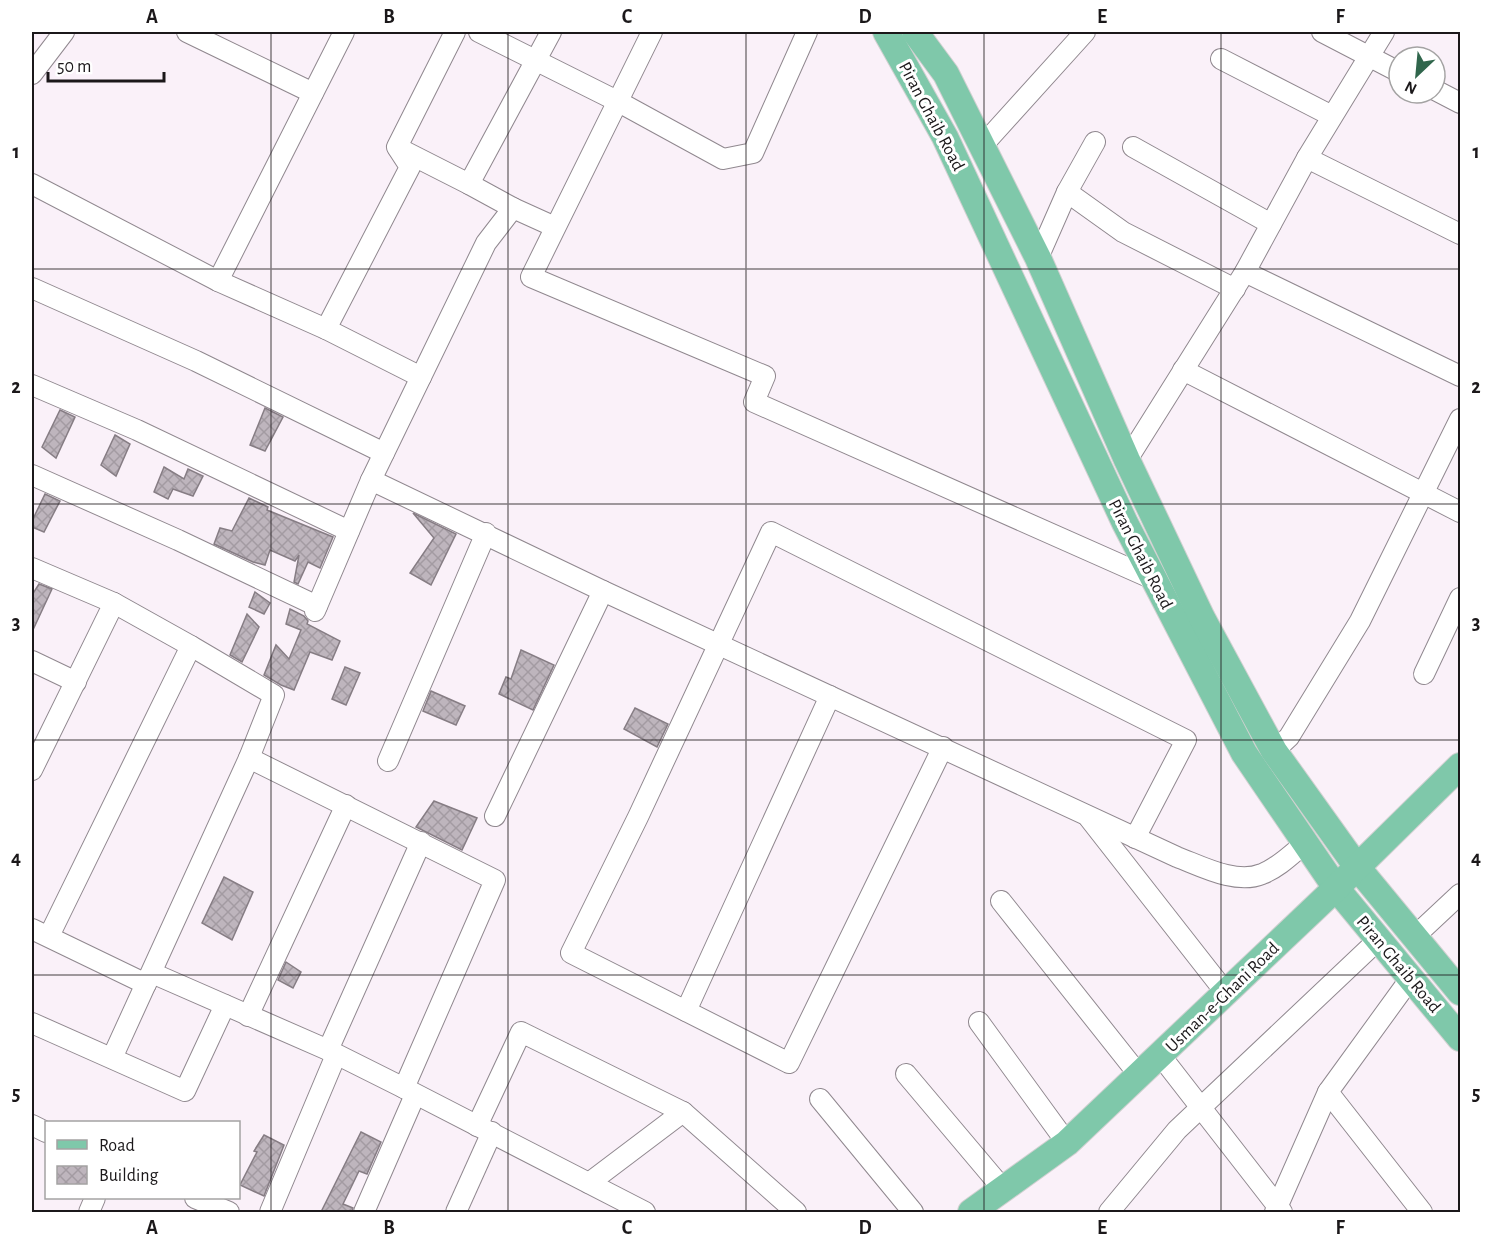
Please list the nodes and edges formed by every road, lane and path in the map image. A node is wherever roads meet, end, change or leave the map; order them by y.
1 (64, 32) edge
2 (187, 32) edge
3 (344, 32) edge
4 (455, 32) edge
5 (479, 32) edge
6 (551, 32) edge
7 (652, 32) edge
8 (807, 32) edge
9 (886, 32) edge
10 (1085, 32) edge
11 (1322, 32) edge
12 (1384, 32) edge
13 (922, 35) edge
14 (1368, 57) junction
15 (1221, 59) dead end
16 (537, 60) junction
17 (1387, 66) edge
18 (32, 74) edge
19 (313, 93) junction
20 (1447, 96) edge
21 (617, 101) junction
22 (1461, 103) edge
23 (1332, 116) junction
24 (1095, 142) dead end
25 (982, 146) junction
26 (397, 147) junction
27 (1133, 147) dead end
28 (1307, 158) junction
29 (469, 183) junction
30 (32, 184) edge
31 (1067, 192) junction
32 (513, 208) junction
33 (1271, 224) junction
34 (555, 227) junction
35 (1461, 234) edge
36 (1038, 258) junction
37 (1240, 280) junction
38 (218, 281) junction
39 (32, 288) edge
40 (326, 329) junction
41 (1183, 370) junction
42 (1461, 376) edge
43 (421, 377) junction
44 (32, 385) edge
45 (1461, 419) edge
46 (384, 453) junction
47 (1127, 460) junction
48 (32, 475) edge
49 (371, 480) junction
50 (1425, 493) junction
51 (1461, 512) edge
52 (349, 531) junction
53 (486, 533) junction
54 (32, 568) edge
55 (1153, 579) junction
56 (603, 591) junction
57 (1461, 598) edge
58 (114, 603) junction
59 (719, 644) junction
60 (191, 646) junction
61 (32, 661) edge
62 (1424, 674) dead end
63 (76, 682) junction
64 (830, 696) junction
65 (943, 747) junction
66 (1274, 751) junction
67 (34, 759) edge
68 (249, 759) junction
69 (388, 761) dead end
70 (1461, 766) edge
71 (346, 805) junction
72 (1086, 814) junction
73 (495, 816) dead end
74 (1135, 838) junction
75 (421, 842) junction
76 (1304, 844) junction
77 (1357, 867) junction
78 (1336, 888) junction
79 (1001, 901) dead end
80 (1458, 902) edge
81 (40, 933) edge
82 (1414, 937) junction
83 (1378, 940) junction
84 (149, 978) junction
85 (1410, 979) junction
86 (1461, 992) edge
87 (1226, 993) junction
88 (225, 1005) junction
89 (686, 1011) junction
90 (248, 1016) junction
91 (979, 1022) dead end
92 (32, 1023) edge
93 (1461, 1038) edge
94 (332, 1053) junction
95 (1160, 1055) junction
96 (112, 1058) junction
97 (906, 1074) dead end
98 (1139, 1076) junction
99 (410, 1091) junction
100 (1328, 1092) junction
101 (820, 1099) dead end
102 (1201, 1108) junction
103 (682, 1112) junction
104 (484, 1129) junction
105 (1067, 1143) junction
106 (590, 1183) junction
107 (1003, 1189) junction
108 (200, 1199) edge
109 (1278, 1210) edge
110 (229, 1212) edge
111 (270, 1212) edge
112 (364, 1212) edge
113 (456, 1212) edge
114 (645, 1212) edge
115 (796, 1212) edge
116 (913, 1212) edge
117 (971, 1212) edge
118 (1109, 1212) edge
119 (1422, 1212) edge

1 - 18 street
2 - 19 street
3 - 19 street
4 - 26 street
5 - 16 street
6 - 16 street
7 - 21 street
8 - 21 street
9 - 55 main road, Piran Ghaib Road
10 - 25 street
11 - 14 street
12 - 14 street
13 - 25 main road, Piran Ghaib Road
14 - 17 street
14 - 23 street
15 - 23 street
16 - 21 street
16 - 29 street
19 - 38 street
20 - 22 street
21 - 34 street
23 - 28 street
24 - 31 street
25 - 36 main road, Piran Ghaib Road
26 - 29 street
26 - 40 street
27 - 33 street
28 - 33 street
28 - 35 street
29 - 32 street
30 - 38 street
31 - 36 street
31 - 37 street
32 - 34 street
32 - 43 street
33 - 37 street
34 - 55 street
36 - 47 main road, Piran Ghaib Road
37 - 41 street
37 - 42 street
38 - 40 street
39 - 46 street
40 - 43 street
41 - 47 street
41 - 50 street
43 - 46 street
44 - 52 street
45 - 50 street
46 - 49 street
47 - 66 main road, Piran Ghaib Road
48 - 52 street
49 - 52 street
49 - 53 street
50 - 51 street
50 - 66 street
53 - 56 street
53 - 69 street
54 - 58 street
55 - 76 main road, Piran Ghaib Road
56 - 59 street
56 - 73 street
57 - 62 street
58 - 60 street
58 - 63 street
59 - 64 street
59 - 74 street
59 - 89 street
60 - 68 street
60 - 81 street
61 - 63 street
63 - 67 street
64 - 65 street
64 - 89 street
65 - 72 street
65 - 89 street
66 - 77 main road, Piran Ghaib Road
68 - 71 street
68 - 84 street
70 - 77 main road, Usman-e-Ghani Road
71 - 75 street
71 - 90 street
72 - 74 street
72 - 87 street
74 - 76 street
75 - 94 street
75 - 99 street
76 - 78 main road, Piran Ghaib Road
77 - 78 main road, Usman-e-Ghani Road
77 - 82 main road, Piran Ghaib Road
78 - 83 main road, Piran Ghaib Road
78 - 87 main road, Usman-e-Ghani Road
79 - 98 street
80 - 82 street
81 - 84 street
82 - 86 main road, Piran Ghaib Road
83 - 85 main road, Piran Ghaib Road
83 - 102 street
84 - 88 street
84 - 96 street
85 - 93 main road, Piran Ghaib Road
85 - 100 street
87 - 95 main road, Usman-e-Ghani Road
88 - 90 street
88 - 96 street
90 - 94 street
91 - 105 street
92 - 96 street
94 - 99 street
94 - 111 street
95 - 98 main road, Usman-e-Ghani Road
95 - 102 street
97 - 107 street
98 - 105 main road, Usman-e-Ghani Road
99 - 104 street
99 - 112 street
100 - 109 street
100 - 119 street
101 - 116 street
102 - 109 street
102 - 118 street
103 - 104 street
103 - 106 street
103 - 115 street
104 - 106 street
104 - 113 street
105 - 107 main road, Usman-e-Ghani Road
106 - 114 street
107 - 117 main road, Usman-e-Ghani Road
108 - 110 street

